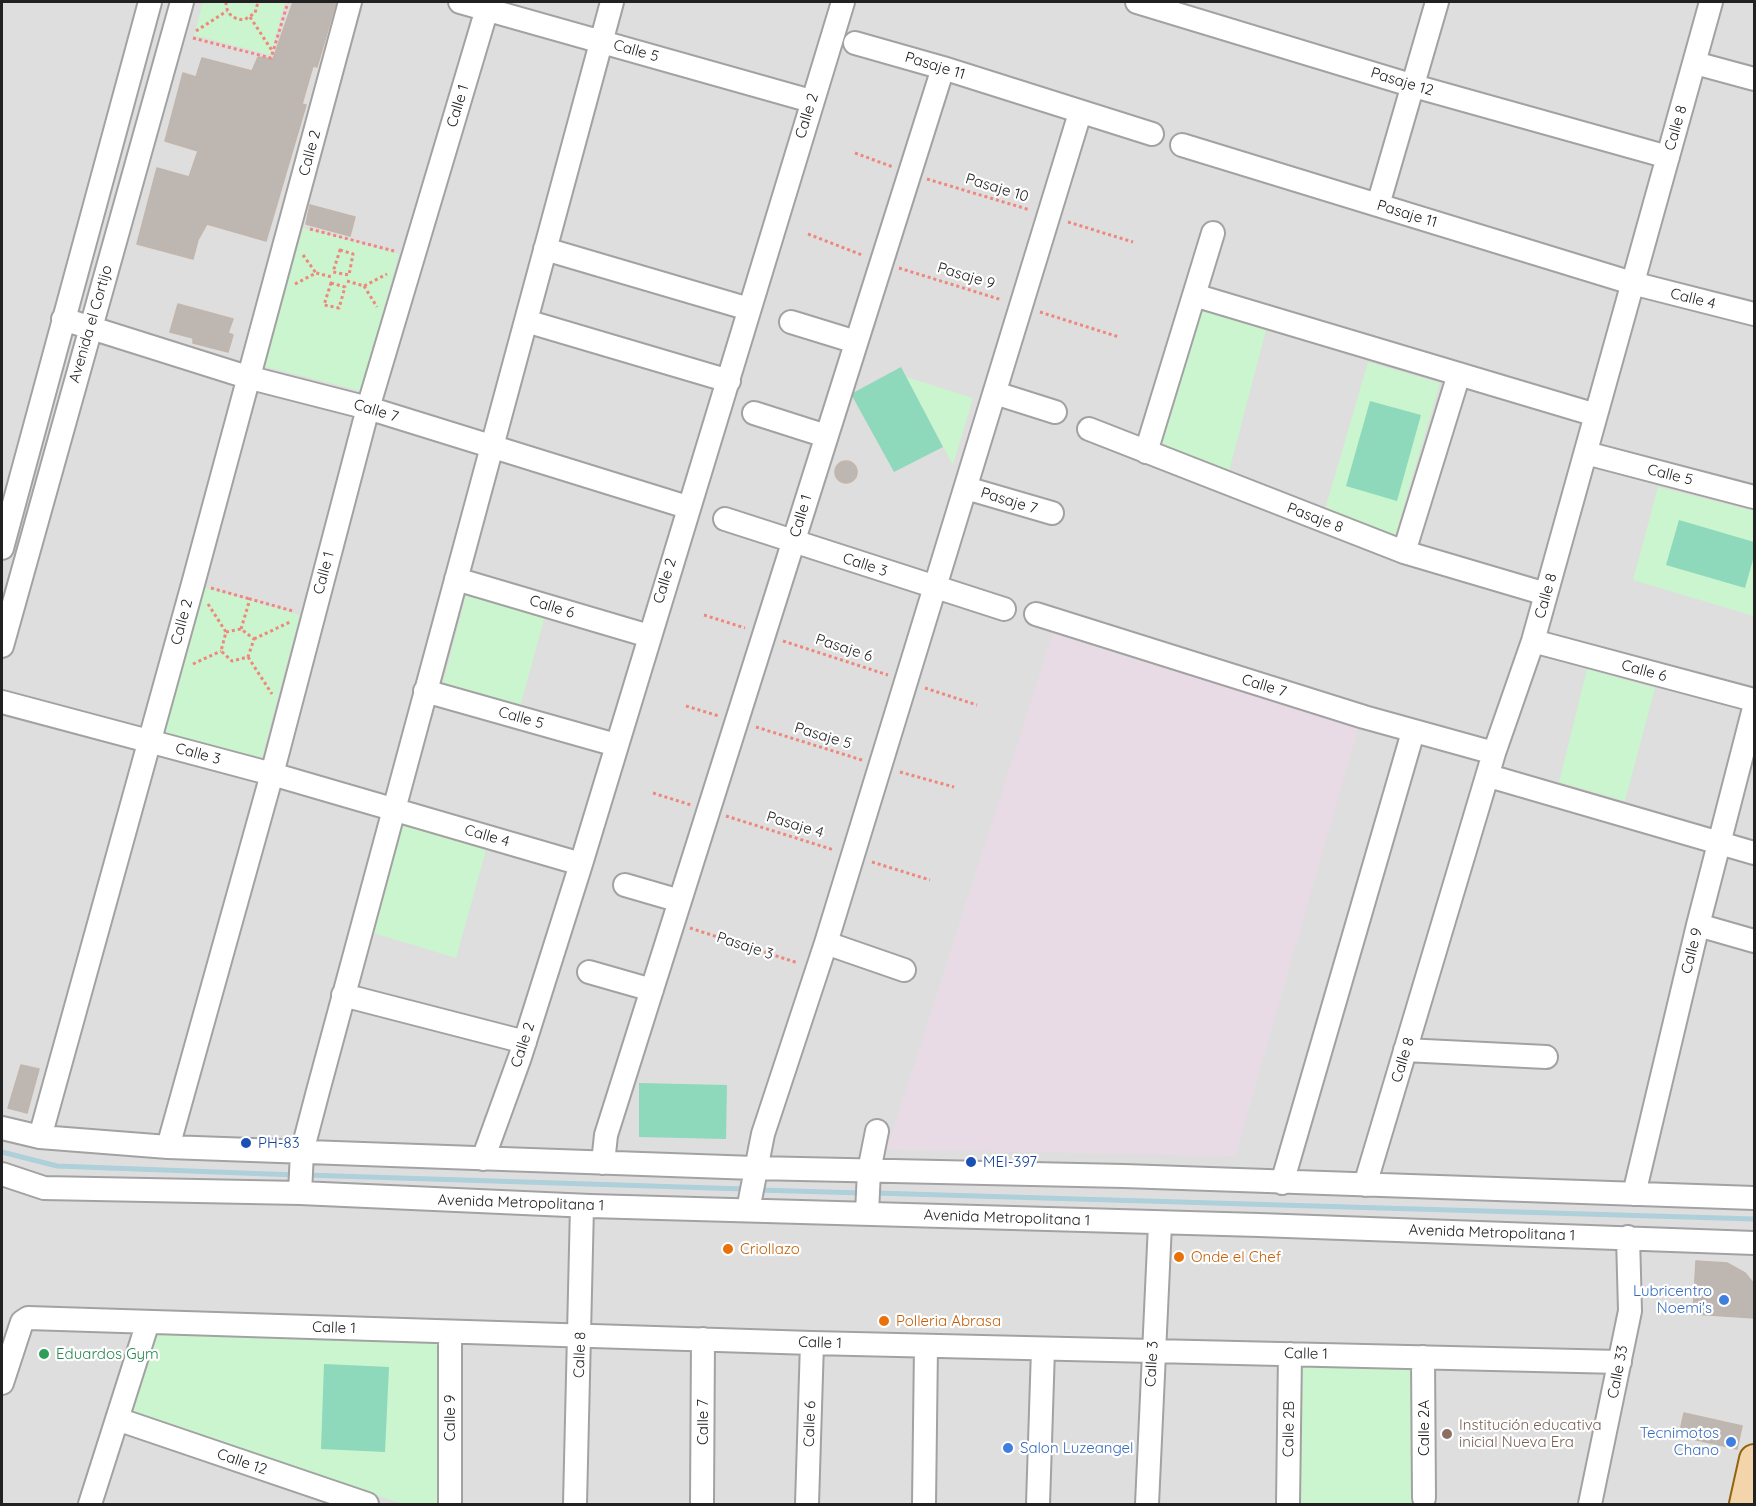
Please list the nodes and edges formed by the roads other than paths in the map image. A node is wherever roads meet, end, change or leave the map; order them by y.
1 (150, 2) edge
2 (182, 2) edge
3 (350, 2) edge
4 (460, 2) edge
5 (612, 2) edge
6 (843, 2) edge
7 (1137, 2) edge
8 (1437, 2) edge
9 (1711, 2) edge
10 (488, 5) edge
11 (1197, 10) edge
12 (602, 41) junction
13 (855, 43) dead end
14 (1695, 63) junction
15 (943, 68) junction
16 (1755, 79) edge
17 (1414, 86) junction
18 (811, 101) junction
19 (1080, 114) junction
20 (1152, 134) dead end
21 (1182, 145) dead end
22 (1668, 157) junction
23 (1378, 205) junction
24 (1213, 233) dead end
25 (545, 249) junction
26 (1632, 283) junction
27 (1194, 295) junction
28 (749, 309) junction
29 (1755, 314) edge
30 (63, 319) junction
31 (526, 321) junction
32 (791, 322) dead end
33 (89, 328) junction
34 (856, 342) junction
35 (1459, 374) junction
36 (247, 377) junction
37 (729, 381) junction
38 (995, 393) junction
39 (368, 408) junction
40 (1055, 412) dead end
41 (754, 413) dead end
42 (1596, 415) junction
43 (1089, 429) dead end
44 (826, 436) junction
45 (492, 448) junction
46 (1146, 452) junction
47 (1586, 453) junction
48 (966, 488) junction
49 (1755, 497) edge
50 (687, 507) junction
51 (1052, 513) dead end
52 (725, 519) dead end
53 (794, 542) junction
54 (2, 548) edge
55 (1404, 552) junction
56 (456, 579) junction
57 (935, 588) junction
58 (1546, 594) junction
59 (1004, 609) dead end
60 (1036, 614) dead end
61 (649, 636) junction
62 (1533, 641) junction
63 (2, 646) edge
64 (425, 691) junction
65 (1755, 700) edge
66 (2, 702) edge
67 (1755, 708) edge
68 (1413, 732) junction
69 (148, 741) junction
70 (616, 745) junction
71 (1494, 753) junction
72 (272, 774) junction
73 (1489, 776) junction
74 (393, 808) junction
75 (1719, 844) junction
76 (1755, 853) edge
77 (581, 864) junction
78 (625, 885) dead end
79 (676, 912) junction
80 (1698, 925) junction
81 (1755, 941) edge
82 (826, 943) junction
83 (904, 970) dead end
84 (589, 972) dead end
85 (652, 990) junction
86 (343, 995) junction
87 (525, 1042) junction
88 (1406, 1050) junction
89 (1546, 1057) dead end
90 (2, 1128) edge
91 (877, 1131) dead end
92 (40, 1137) junction
93 (168, 1147) junction
94 (302, 1156) junction
95 (483, 1159) junction
96 (603, 1163) junction
97 (754, 1172) junction
98 (2, 1174) edge
99 (869, 1176) junction
100 (1282, 1183) junction
101 (1365, 1185) junction
102 (301, 1189) junction
103 (1634, 1194) junction
104 (1755, 1198) edge
105 (749, 1205) junction
106 (582, 1206) junction
107 (867, 1209) junction
108 (1160, 1224) junction
109 (1628, 1237) junction
110 (1755, 1243) edge
111 (148, 1322) junction
112 (450, 1332) junction
113 (580, 1336) junction
114 (703, 1339) junction
115 (812, 1343) junction
116 (926, 1346) junction
117 (1043, 1349) junction
118 (1153, 1352) junction
119 (1290, 1354) junction
120 (1424, 1357) junction
121 (1620, 1362) junction
122 (2, 1383) edge
123 (117, 1419) junction
124 (1755, 1459) edge
125 (1424, 1498) dead end
126 (90, 1504) edge
127 (367, 1504) edge
128 (450, 1504) edge
129 (575, 1504) edge
130 (702, 1504) edge
131 (807, 1504) edge
132 (924, 1504) edge
133 (1038, 1504) edge
134 (1147, 1504) edge
135 (1288, 1504) edge
136 (1590, 1504) edge
137 (1744, 1504) edge

1 - 30 street, Avenida el Cortijo
2 - 33 street, Avenida el Cortijo
3 - 36 street, Calle 2
4 - 10 street, Calle 5
5 - 12 street
6 - 18 street, Calle 2
7 - 11 street, Pasaje 12
8 - 17 street
9 - 14 street, Calle 8
10 - 12 street, Calle 5
10 - 39 street, Calle 1
11 - 17 street, Pasaje 12
12 - 18 street, Calle 5
12 - 25 street
13 - 15 street, Pasaje 11
14 - 16 street
14 - 22 street, Calle 8
15 - 19 street, Pasaje 11
15 - 34 street, Calle 1
17 - 22 street, Pasaje 12
17 - 23 street
18 - 28 street, Calle 2
19 - 20 street, Pasaje 11
19 - 38 street
21 - 23 street, Pasaje 11
22 - 26 street, Calle 8
23 - 26 street, Pasaje 11
24 - 27 street
25 - 28 street
25 - 31 street
26 - 29 street, Calle 4
26 - 42 street, Calle 8
27 - 35 street
27 - 46 street
28 - 37 street, Calle 2
30 - 33 street, Calle 7
30 - 54 street, Avenida el Cortijo
31 - 37 street
31 - 45 street
32 - 34 street
33 - 36 street, Calle 7
33 - 63 street, Avenida el Cortijo
34 - 44 street, Calle 1
35 - 42 street
35 - 55 street
36 - 39 street, Calle 7
36 - 69 street, Calle 2
37 - 50 street, Calle 2
38 - 40 street
38 - 48 street
39 - 45 street, Calle 7
39 - 72 street, Calle 1
41 - 44 street
42 - 47 street, Calle 8
43 - 46 street, Pasaje 8
44 - 53 street, Calle 1
45 - 50 street, Calle 7
45 - 56 street
46 - 55 street, Pasaje 8
47 - 49 street, Calle 5
47 - 58 street, Calle 8
48 - 51 street, Pasaje 7
48 - 57 street
50 - 61 street, Calle 2
52 - 53 street, Calle 3
53 - 57 street, Calle 3
53 - 79 street, Calle 1
55 - 58 street, Pasaje 8
56 - 61 street, Calle 6
56 - 64 street
57 - 59 street, Calle 3
57 - 82 street
58 - 62 street, Calle 8
60 - 68 street, Calle 7
61 - 70 street, Calle 2
62 - 65 street, Calle 6
62 - 71 street, Calle 8
64 - 70 street, Calle 5
64 - 74 street
66 - 69 street, Calle 3
67 - 75 street, Calle 9
68 - 71 street, Calle 7
68 - 100 street
69 - 72 street, Calle 3
69 - 92 street, Calle 2
70 - 77 street, Calle 2
71 - 73 street, Calle 8
72 - 74 street, Calle 3
72 - 93 street, Calle 1
73 - 75 street
73 - 88 street, Calle 8
74 - 77 street, Calle 4
74 - 86 street
75 - 76 street
75 - 80 street, Calle 9
77 - 87 street, Calle 2
78 - 79 street
79 - 85 street, Calle 1
80 - 81 street
80 - 103 street, Calle 9
82 - 83 street
82 - 97 street
84 - 85 street
85 - 96 street, Calle 1
86 - 87 street
86 - 94 street
87 - 95 street, Calle 2
88 - 89 street
88 - 101 street, Calle 8
90 - 92 street
91 - 99 street
92 - 93 street
93 - 94 street
94 - 95 street
94 - 102 street
95 - 96 street
96 - 97 street
97 - 99 street
97 - 105 street
98 - 102 street, Avenida Metropolitana 1
99 - 100 street
99 - 107 street
100 - 101 street
101 - 103 street
102 - 106 street, Avenida Metropolitana 1
103 - 104 street
105 - 106 street, Avenida Metropolitana 1
105 - 107 street, Avenida Metropolitana 1
106 - 113 street, Calle 8
107 - 108 street, Avenida Metropolitana 1
108 - 109 street, Avenida Metropolitana 1
108 - 118 street, Calle 3
109 - 110 street, Avenida Metropolitana 1
109 - 121 street, Calle 33
111 - 112 street, Calle 1
111 - 122 street, Calle 1
111 - 123 street
112 - 113 street, Calle 1
112 - 128 street, Calle 9
113 - 114 street, Calle 1
113 - 129 street, Calle 8
114 - 115 street, Calle 1
114 - 130 street, Calle 7
115 - 116 street, Calle 1
115 - 131 street, Calle 6
116 - 117 street, Calle 1
116 - 132 street
117 - 118 street, Calle 1
117 - 133 street
118 - 119 street, Calle 1
118 - 134 street, Calle 3
119 - 120 street, Calle 1
119 - 135 street, Calle 2B
120 - 121 street, Calle 1
120 - 125 street, Calle 2A
121 - 136 street, Calle 33
123 - 126 street
123 - 127 street, Calle 12
124 - 137 main road

